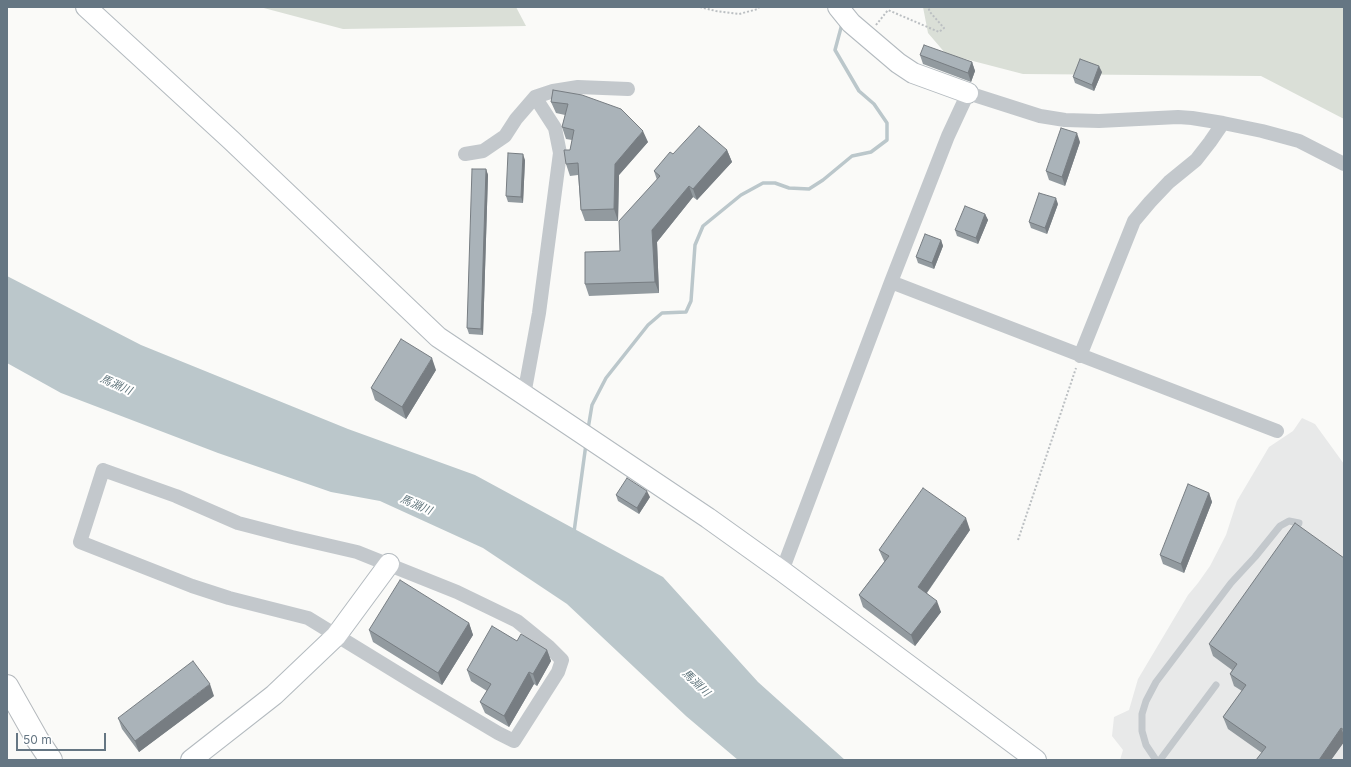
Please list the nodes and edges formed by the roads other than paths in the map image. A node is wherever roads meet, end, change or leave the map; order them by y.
1 (86, 7) edge
2 (842, 12) edge
3 (628, 89) dead end
4 (968, 93) junction
5 (535, 97) junction
6 (1223, 123) junction
7 (465, 154) dead end
8 (1344, 164) edge
9 (891, 282) junction
10 (1080, 356) junction
11 (524, 395) junction
12 (1277, 431) dead end
13 (1298, 524) edge
14 (389, 564) junction
15 (782, 571) junction
16 (336, 636) junction
17 (1216, 685) dead end
18 (7, 686) edge
19 (50, 760) edge
20 (191, 760) edge
21 (1036, 760) edge
22 (1156, 760) edge
23 (1160, 760) edge

1 - 11 street
2 - 4 street
3 - 5 street
4 - 6 street
4 - 9 street
5 - 7 street
5 - 11 street
6 - 8 street
6 - 10 street
9 - 10 street
9 - 15 street
10 - 12 street
11 - 15 street
13 - 22 lane
14 - 16 street
14 - 16 street
14 - 16 street
15 - 21 street
16 - 20 street
17 - 23 lane
18 - 19 highway

